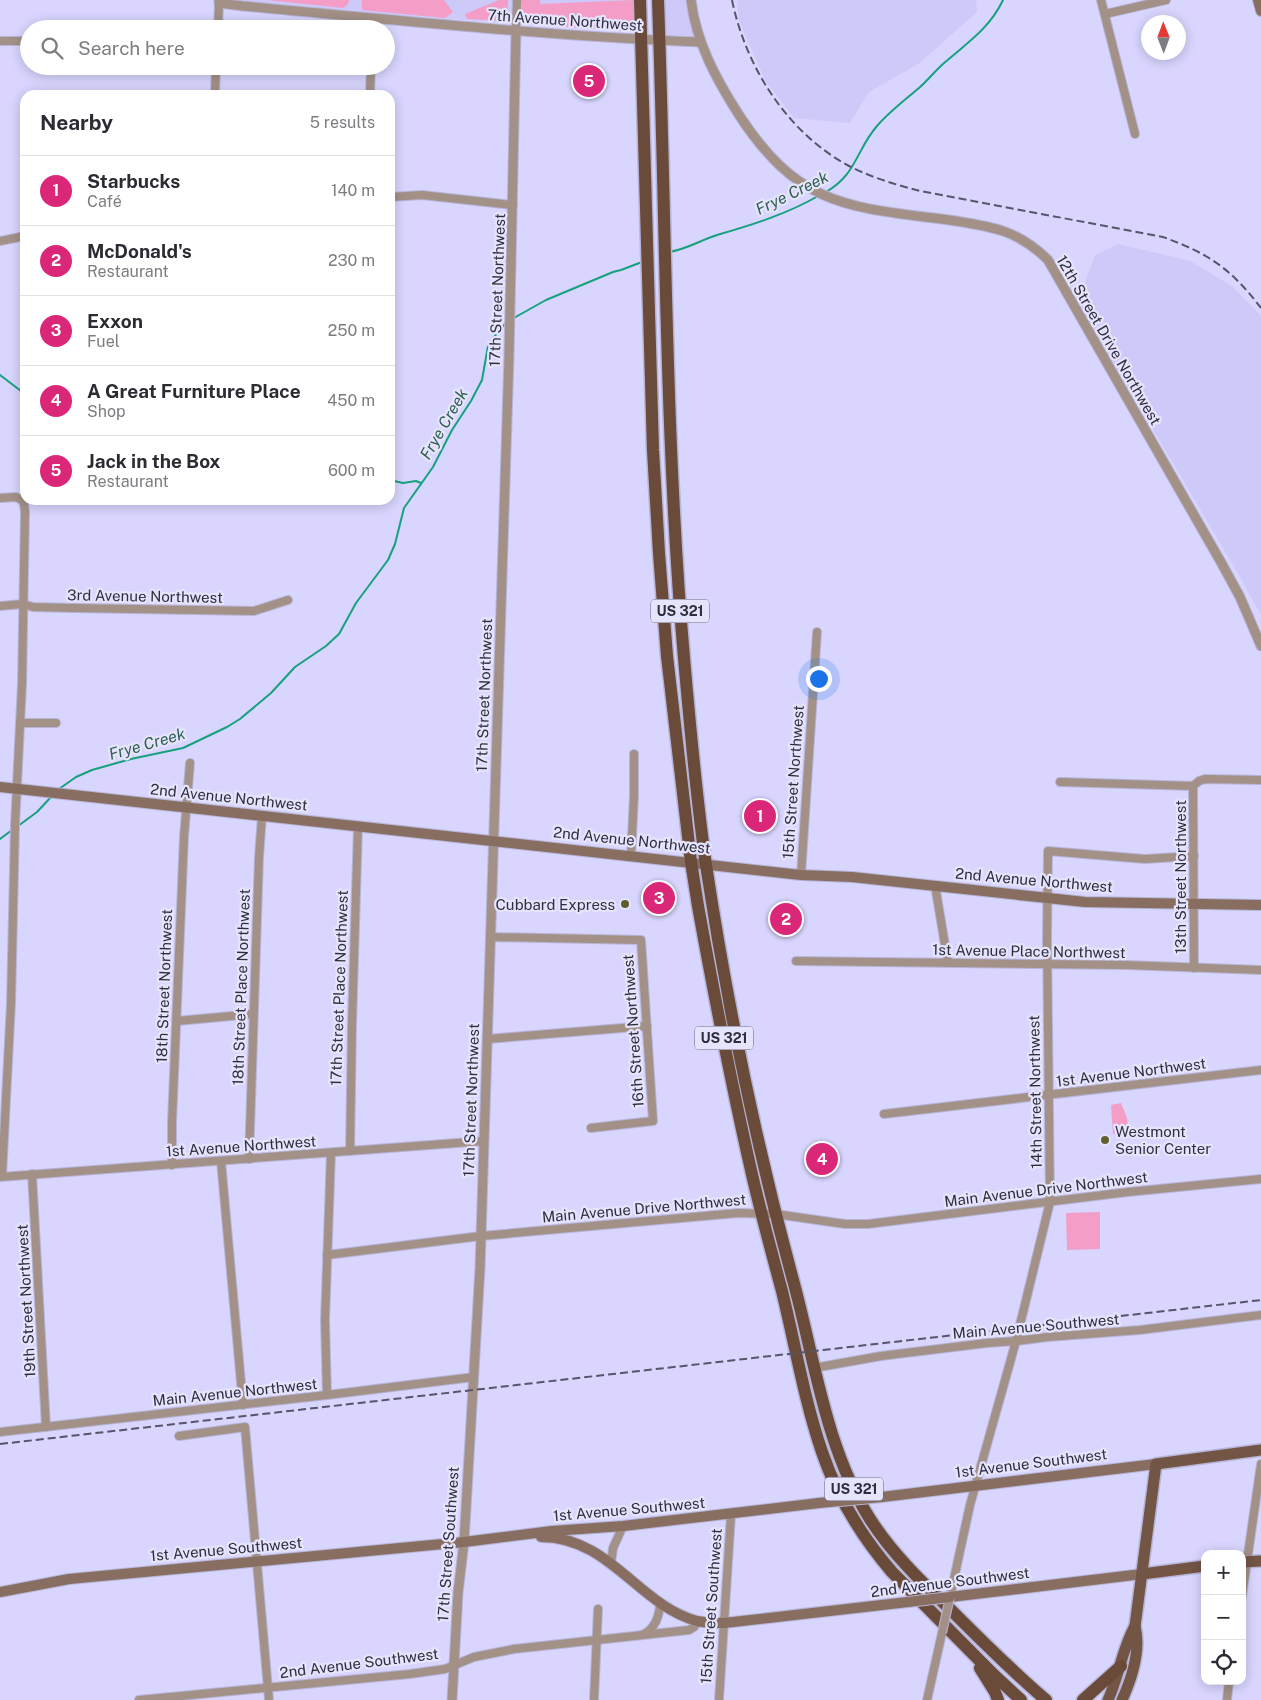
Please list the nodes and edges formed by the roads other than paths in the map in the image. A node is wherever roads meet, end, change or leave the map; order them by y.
1 (517, 0) edge
2 (640, 0) edge
3 (658, 0) edge
4 (691, 0) edge
5 (1101, 0) edge
6 (1166, 0) edge
7 (1258, 0) edge
8 (219, 2) edge
9 (1261, 11) edge
10 (1105, 14) junction
11 (373, 18) joint
12 (218, 20) edge
13 (516, 30) junction
14 (642, 40) junction
15 (660, 40) junction
16 (0, 41) edge
17 (20, 41) edge
18 (700, 42) junction
19 (216, 75) edge
20 (371, 75) edge
21 (216, 90) edge
22 (370, 90) edge
23 (1134, 134) dead end
24 (395, 197) edge
25 (513, 205) junction
26 (20, 237) edge
27 (0, 240) edge
28 (0, 498) edge
29 (20, 498) edge
30 (24, 505) edge
31 (288, 600) dead end
32 (23, 604) junction
33 (0, 606) edge
34 (817, 632) dead end
35 (1261, 646) edge
36 (20, 722) junction
37 (56, 723) dead end
38 (634, 754) dead end
39 (190, 763) dead end
40 (1261, 780) edge
41 (1060, 782) dead end
42 (1193, 786) junction
43 (0, 787) edge
44 (17, 789) junction
45 (186, 808) junction
46 (262, 816) junction
47 (358, 826) junction
48 (493, 841) junction
49 (631, 856) junction
50 (1194, 856) junction
51 (691, 862) junction
52 (706, 864) junction
53 (801, 875) junction
54 (934, 885) junction
55 (1048, 899) junction
56 (1195, 905) junction
57 (1261, 905) edge
58 (490, 937) junction
59 (796, 961) dead end
60 (948, 963) junction
61 (1048, 964) junction
62 (1194, 968) junction
63 (1261, 970) edge
64 (253, 1014) junction
65 (177, 1021) junction
66 (647, 1026) junction
67 (487, 1039) junction
68 (1261, 1070) edge
69 (1049, 1095) junction
70 (884, 1114) dead end
71 (591, 1128) dead end
72 (484, 1141) junction
73 (350, 1151) junction
74 (331, 1153) junction
75 (249, 1159) junction
76 (221, 1161) junction
77 (172, 1165) junction
78 (32, 1174) junction
79 (1, 1176) edge
80 (1261, 1179) edge
81 (1050, 1202) junction
82 (762, 1214) junction
83 (775, 1214) junction
84 (481, 1236) junction
85 (327, 1255) junction
86 (1261, 1315) edge
87 (1016, 1341) junction
88 (814, 1368) junction
89 (474, 1377) junction
90 (472, 1390) joint
91 (327, 1395) junction
92 (243, 1405) junction
93 (46, 1427) junction
94 (0, 1432) edge
95 (179, 1436) dead end
96 (1261, 1450) edge
97 (1156, 1464) junction
98 (1261, 1464) edge
99 (976, 1486) junction
100 (731, 1514) junction
101 (623, 1526) junction
102 (512, 1537) junction
103 (464, 1542) junction
104 (1246, 1555) edge
105 (257, 1561) junction
106 (1246, 1561) edge
107 (1261, 1561) edge
108 (611, 1563) junction
109 (1201, 1567) edge
110 (1142, 1574) junction
111 (0, 1592) edge
112 (950, 1597) junction
113 (660, 1602) junction
114 (598, 1609) dead end
115 (698, 1621) junction
116 (724, 1623) junction
117 (1135, 1626) junction
118 (639, 1636) junction
119 (597, 1640) junction
120 (970, 1650) junction
121 (454, 1666) junction
122 (1120, 1666) junction
123 (1024, 1682) junction
124 (1229, 1685) edge
125 (268, 1689) junction
126 (139, 1700) edge
127 (269, 1700) edge
128 (452, 1700) edge
129 (594, 1700) edge
130 (719, 1700) edge
131 (928, 1700) edge
132 (998, 1700) edge
133 (1021, 1700) edge
134 (1046, 1700) edge
135 (1054, 1700) edge
136 (1082, 1700) edge
137 (1108, 1700) edge
138 (1122, 1700) edge
139 (1227, 1700) edge

1 - 13 street, 17th Street Northwest
2 - 14 highway, US 321
3 - 15 highway, US 321
4 - 18 street, 12th Street Drive Northwest
5 - 10 street
6 - 10 street
7 - 9 main road
8 - 11 street, 7th Avenue Northwest
8 - 12 street
10 - 23 street
11 - 13 street, 7th Avenue Northwest
13 - 14 street, 7th Avenue Northwest
13 - 25 street, 17th Street Northwest
14 - 15 street, 7th Avenue Northwest
14 - 51 highway, US 321
15 - 18 street, 7th Avenue Northwest
15 - 52 highway, US 321
16 - 17 street
18 - 35 street, 12th Street Drive Northwest
19 - 21 street
20 - 22 street
24 - 25 street
25 - 48 street, 17th Street Northwest
26 - 27 street
28 - 29 street
30 - 32 street
31 - 32 street, 3rd Avenue Northwest
32 - 33 street, 3rd Avenue Northwest
32 - 36 street
34 - 53 street, 15th Street Northwest
36 - 37 street
36 - 44 street
38 - 49 street
39 - 45 street
40 - 42 street
41 - 42 street
42 - 50 street, 13th Street Northwest
43 - 44 main road, 2nd Avenue Northwest
44 - 45 main road, 2nd Avenue Northwest
44 - 79 street
45 - 46 main road, 2nd Avenue Northwest
45 - 65 street, 18th Street Northwest
46 - 47 main road, 2nd Avenue Northwest
46 - 64 street, 18th Street Place Northwest
47 - 48 main road, 2nd Avenue Northwest
47 - 73 street, 17th Street Place Northwest
48 - 49 main road, 2nd Avenue Northwest
48 - 58 street, 17th Street Northwest
49 - 51 main road, 2nd Avenue Northwest
50 - 55 street, 14th Street Northwest
50 - 56 street, 13th Street Northwest
51 - 52 main road, 2nd Avenue Northwest
51 - 82 highway, US 321
52 - 53 main road, 2nd Avenue Northwest
52 - 83 highway, US 321
53 - 54 main road, 2nd Avenue Northwest
54 - 55 main road, 2nd Avenue Northwest
54 - 60 street
55 - 56 main road, 2nd Avenue Northwest
55 - 61 street, 14th Street Northwest
56 - 57 main road, 2nd Avenue Northwest
56 - 62 street, 13th Street Northwest
58 - 66 street, 16th Street Northwest
58 - 67 street, 17th Street Northwest
59 - 60 street, 1st Avenue Place Northwest
60 - 61 street, 1st Avenue Place Northwest
61 - 62 street, 1st Avenue Place Northwest
61 - 69 street, 14th Street Northwest
62 - 63 street, 1st Avenue Place Northwest
64 - 65 street
64 - 75 street, 18th Street Place Northwest
65 - 77 street, 18th Street Northwest
66 - 67 street
66 - 71 street, 16th Street Northwest
67 - 72 street, 17th Street Northwest
68 - 69 street, 1st Avenue Northwest
69 - 70 street, 1st Avenue Northwest
69 - 81 street, 14th Street Northwest
72 - 73 street, 1st Avenue Northwest
72 - 84 street, 17th Street Northwest
73 - 74 street, 1st Avenue Northwest
74 - 75 street, 1st Avenue Northwest
74 - 85 street
75 - 76 street, 1st Avenue Northwest
76 - 77 street, 1st Avenue Northwest
76 - 92 street
77 - 78 street, 1st Avenue Northwest
78 - 79 street, 1st Avenue Northwest
78 - 93 street, 19th Street Northwest
80 - 81 street, Main Avenue Drive Northwest
81 - 83 street, Main Avenue Drive Northwest
81 - 87 street, 14th Street Northwest
82 - 83 street, Main Avenue Drive Northwest
82 - 84 street, Main Avenue Drive Northwest
82 - 120 highway, US 321
83 - 88 highway, US 321
84 - 85 street, Main Avenue Drive Northwest
84 - 89 street, 17th Street Northwest
85 - 91 street
86 - 87 street, Main Avenue Southwest
87 - 88 street, Main Avenue Southwest
87 - 99 street, 14th Street Northwest
88 - 123 highway, US 321
89 - 90 street, 17th Street Northwest
89 - 91 street, Main Avenue Northwest
90 - 103 street, 17th Street Southwest
91 - 92 street, Main Avenue Northwest
92 - 93 street, Main Avenue Northwest
93 - 94 street, Main Avenue Northwest
95 - 105 street
96 - 97 main road, 1st Avenue Southwest
97 - 99 main road, 1st Avenue Southwest
97 - 110 main road
98 - 104 street
99 - 100 main road, 1st Avenue Southwest, bridge
99 - 112 street, 14th Street Northwest
100 - 101 main road, 1st Avenue Southwest
100 - 116 street, 15th Street Southwest
101 - 102 main road, 1st Avenue Southwest
101 - 108 street
102 - 103 main road, 1st Avenue Southwest
102 - 108 main road, 2nd Avenue Southwest
103 - 105 main road, 1st Avenue Southwest
103 - 121 street, 17th Street Southwest
105 - 111 main road, 1st Avenue Southwest
105 - 125 street
106 - 107 main road
108 - 113 main road, 2nd Avenue Southwest
109 - 110 main road, 2nd Avenue Southwest
110 - 112 main road, 2nd Avenue Southwest
110 - 117 main road
112 - 116 main road, 2nd Avenue Southwest, bridge
112 - 131 street, 14th Street Northwest, bridge
113 - 115 main road, 2nd Avenue Southwest
113 - 118 street
114 - 119 street
115 - 116 main road, 2nd Avenue Southwest
115 - 118 street, 2nd Avenue Southwest
116 - 130 street, 15th Street Southwest
117 - 122 main road
117 - 138 main road
118 - 119 street, 2nd Avenue Southwest
119 - 121 street, 2nd Avenue Southwest
119 - 129 street
120 - 132 highway
120 - 133 highway, US 321
121 - 125 street, 2nd Avenue Southwest
121 - 128 street, 17th Street Southwest
122 - 136 highway
122 - 137 main road
123 - 134 highway, US 321
123 - 135 highway
124 - 139 street
125 - 126 street, 2nd Avenue Southwest
125 - 127 street

